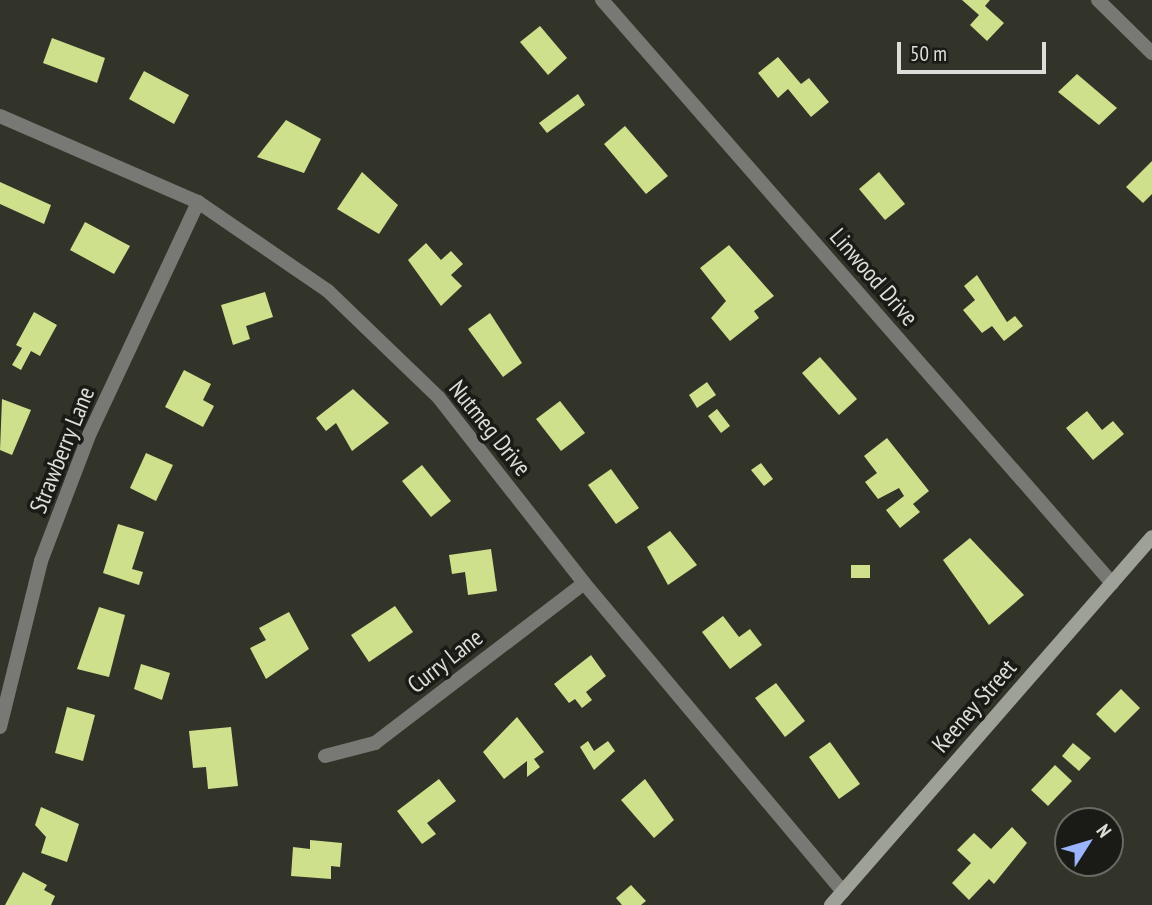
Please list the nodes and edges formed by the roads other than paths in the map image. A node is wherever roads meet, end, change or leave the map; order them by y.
1 (603, 0) edge
2 (1098, 0) edge
3 (1152, 53) edge
4 (0, 116) edge
5 (198, 202) junction
6 (1152, 537) edge
7 (584, 583) junction
8 (1112, 583) junction
9 (0, 727) edge
10 (325, 756) dead end
11 (843, 892) junction
12 (831, 905) edge

1 - 8 street, Linwood Drive
2 - 3 street
4 - 5 street, Nutmeg Drive
5 - 7 street, Nutmeg Drive
5 - 9 street, Strawberry Lane
6 - 8 main road, Keeney Street
7 - 10 street, Curry Lane
7 - 11 street, Nutmeg Drive
8 - 11 main road, Keeney Street
11 - 12 main road, Keeney Street

